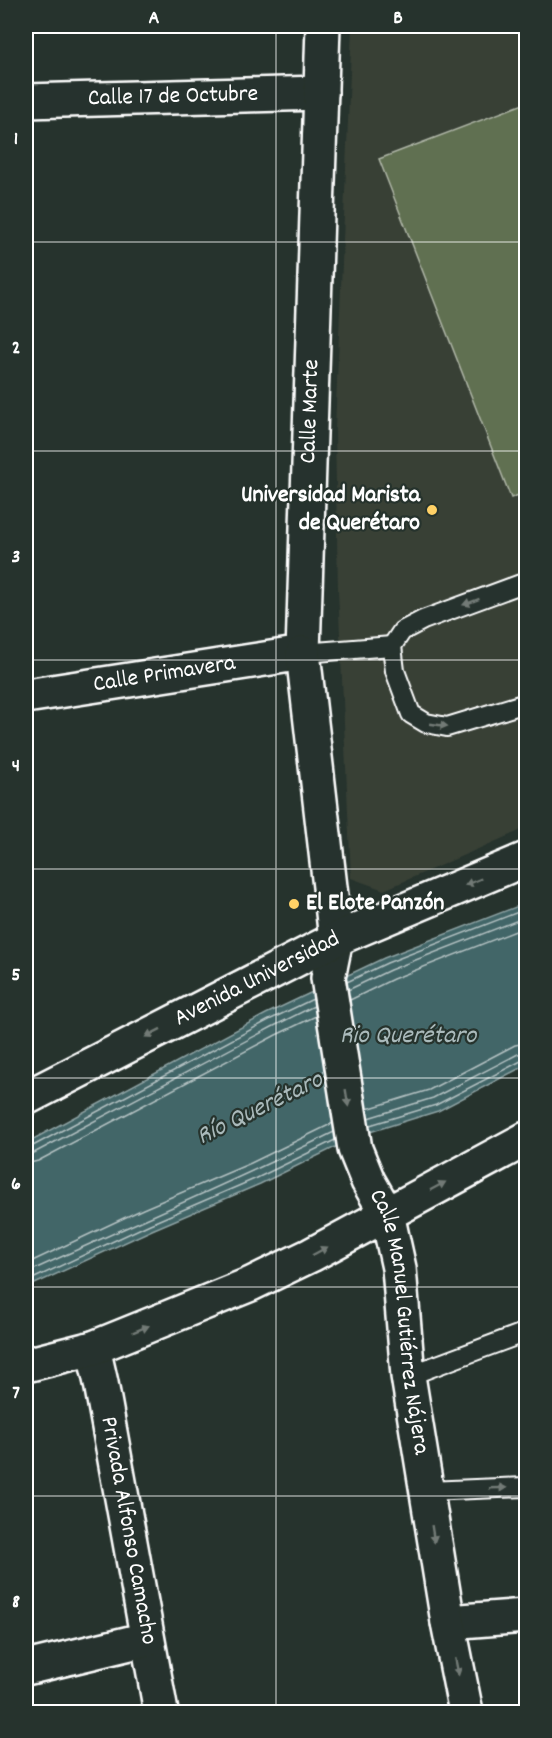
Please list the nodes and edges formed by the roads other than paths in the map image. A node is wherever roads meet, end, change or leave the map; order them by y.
1 (323, 26) edge
2 (321, 93) junction
3 (26, 101) edge
4 (526, 582) edge
5 (392, 646) junction
6 (303, 653) junction
7 (26, 696) edge
8 (526, 703) edge
9 (526, 859) edge
10 (336, 939) junction
11 (26, 1098) edge
12 (526, 1139) edge
13 (387, 1214) junction
14 (526, 1332) edge
15 (93, 1348) junction
16 (26, 1365) edge
17 (408, 1376) junction
18 (526, 1487) edge
19 (427, 1491) junction
20 (526, 1616) edge
21 (448, 1622) junction
22 (147, 1639) junction
23 (26, 1668) edge
24 (161, 1713) edge
25 (466, 1713) edge

1 - 2 street, Calle Marte
2 - 3 street, Calle 17 de Octubre
2 - 6 street, Calle Marte
4 -> 5 lane
5 - 6 lane
5 -> 8 lane
6 - 7 street, Calle Primavera
6 - 10 street, Calle Marte
9 -> 10 street, Avenida Universidad
10 -> 11 street, Avenida Universidad
10 -> 13 street, Calle Manuel Gutiérrez Nájera
13 -> 12 street
15 -> 13 street
13 - 17 street, Calle Manuel Gutiérrez Nájera
14 - 17 lane
15 - 16 street
15 - 22 street, Privada Alfonso Camacho
17 - 19 street, Calle Manuel Gutiérrez Nájera
19 -> 18 lane
19 -> 21 street, Calle Manuel Gutiérrez Nájera
20 - 21 street
21 -> 25 street, Calle Manuel Gutiérrez Nájera
22 - 23 street
22 - 24 street, Privada Alfonso Camacho

